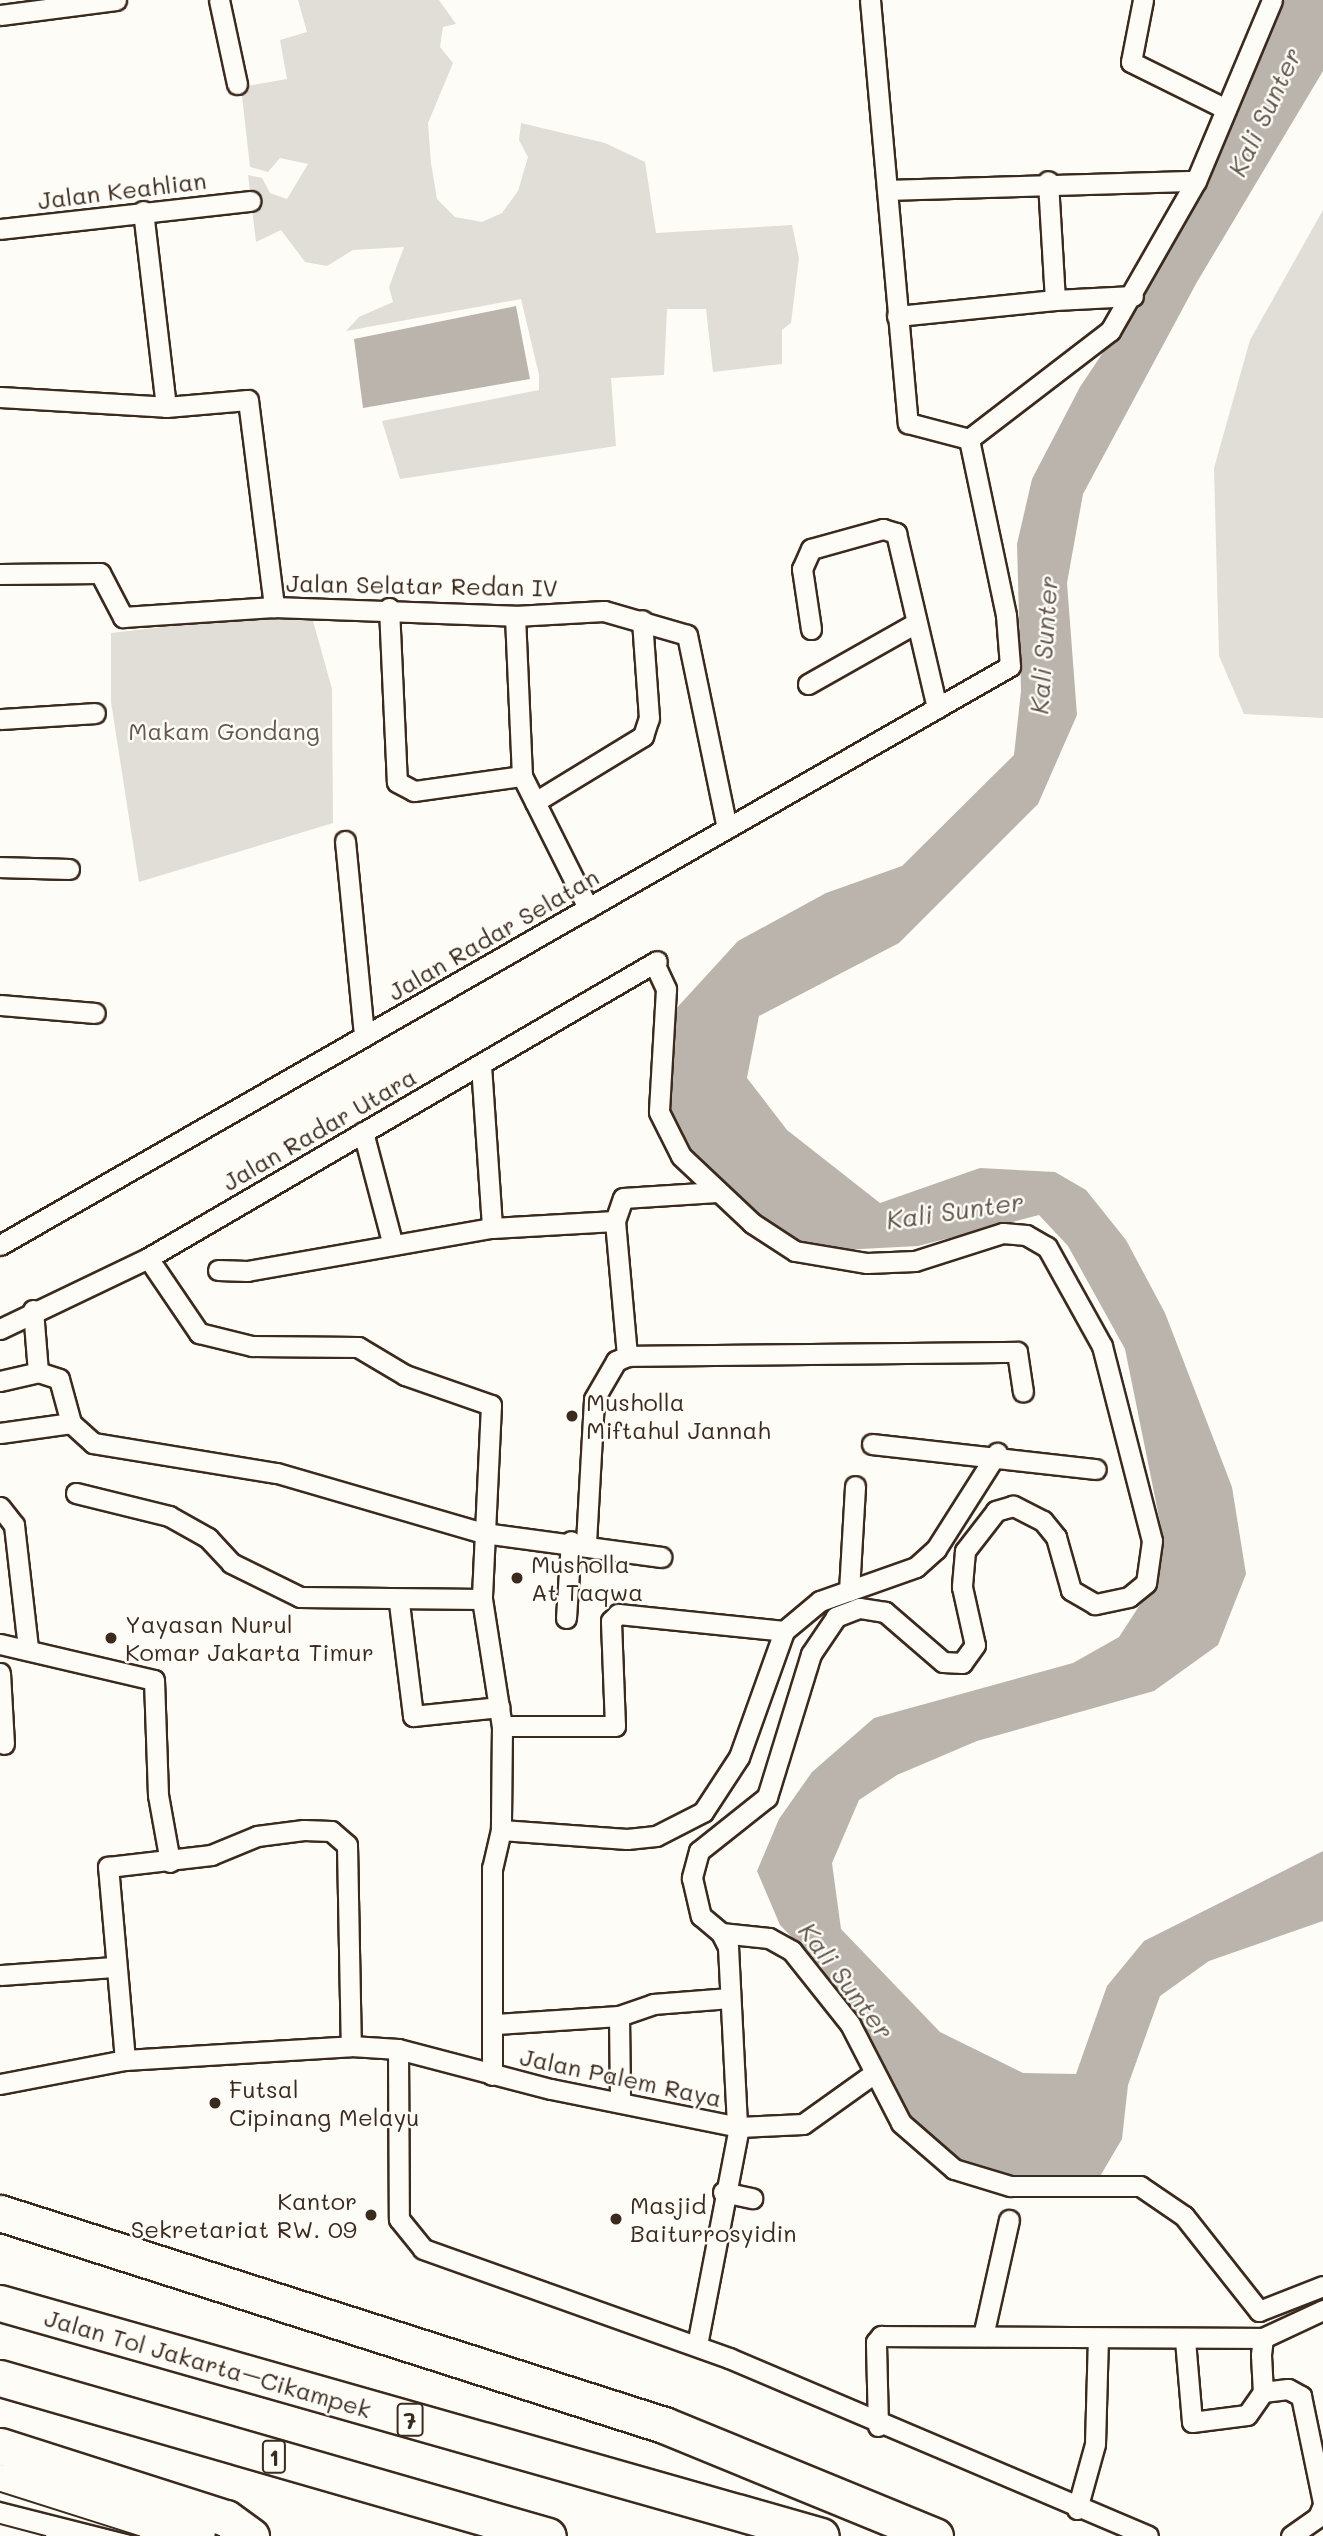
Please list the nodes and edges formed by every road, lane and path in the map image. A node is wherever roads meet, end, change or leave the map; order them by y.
1 (116, 0) edge
2 (219, 0) edge
3 (870, 0) edge
4 (1143, 0) edge
5 (1272, 0) edge
6 (0, 15) edge
7 (237, 84) dead end
8 (1226, 109) junction
9 (1048, 181) junction
10 (1196, 181) junction
11 (887, 190) junction
12 (250, 201) dead end
13 (143, 211) junction
14 (0, 229) edge
15 (1133, 296) junction
16 (1055, 300) junction
17 (897, 316) junction
18 (0, 397) edge
19 (166, 407) junction
20 (969, 439) junction
21 (0, 574) edge
22 (274, 607) junction
23 (389, 608) junction
24 (515, 616) junction
25 (642, 620) junction
26 (916, 623) junction
27 (811, 629) dead end
28 (808, 684) dead end
29 (937, 708) junction
30 (95, 713) dead end
31 (0, 719) edge
32 (522, 776) junction
33 (534, 802) junction
34 (727, 828) junction
35 (345, 841) dead end
36 (0, 867) edge
37 (69, 869) dead end
38 (588, 908) junction
39 (0, 1005) edge
40 (95, 1013) dead end
41 (364, 1036) junction
42 (481, 1065) junction
43 (363, 1132) junction
44 (718, 1192) junction
45 (615, 1221) junction
46 (492, 1228) junction
47 (392, 1242) junction
48 (0, 1245) edge
49 (148, 1258) junction
50 (218, 1270) dead end
51 (33, 1310) junction
52 (0, 1329) edge
53 (627, 1356) junction
54 (38, 1372) junction
55 (0, 1381) edge
56 (1023, 1392) dead end
57 (71, 1423) junction
58 (0, 1433) edge
59 (872, 1444) dead end
60 (998, 1453) junction
61 (1096, 1469) dead end
62 (855, 1486) dead end
63 (76, 1493) dead end
64 (0, 1507) edge
65 (7, 1531) edge
66 (484, 1533) junction
67 (578, 1542) junction
68 (661, 1557) dead end
69 (849, 1591) junction
70 (482, 1599) junction
71 (399, 1603) junction
72 (566, 1618) dead end
73 (784, 1631) junction
74 (0, 1644) edge
75 (28, 1647) junction
76 (0, 1673) edge
77 (501, 1716) junction
78 (4, 1744) dead end
79 (501, 1830) junction
80 (170, 1862) junction
81 (721, 1933) junction
82 (115, 1967) junction
83 (0, 1975) edge
84 (730, 1998) junction
85 (619, 2015) junction
86 (496, 2024) junction
87 (351, 2046) junction
88 (398, 2049) junction
89 (125, 2060) junction
90 (873, 2074) junction
91 (492, 2075) junction
92 (0, 2084) edge
93 (620, 2102) junction
94 (738, 2127) junction
95 (723, 2192) junction
96 (752, 2198) dead end
97 (0, 2213) edge
98 (1009, 2220) dead end
99 (1323, 2286) edge
100 (0, 2303) edge
101 (1323, 2311) edge
102 (983, 2336) junction
103 (1098, 2338) junction
104 (1262, 2338) junction
105 (1185, 2340) junction
106 (697, 2345) junction
107 (0, 2378) edge
108 (1263, 2392) junction
109 (878, 2426) junction
110 (7, 2452) edge
111 (0, 2482) edge
112 (1323, 2503) edge
113 (1077, 2509) junction
114 (214, 2536) edge
115 (250, 2536) edge
116 (548, 2536) edge
117 (821, 2536) edge
118 (935, 2536) edge
119 (1148, 2536) edge
120 (1291, 2536) edge

1 - 6 street
2 - 7 street
3 - 11 street
4 - 8 street
5 - 8 street
8 - 10 street
9 - 10 street
9 - 11 street
9 - 16 street
10 - 15 street
11 - 17 street
12 - 13 street, Jalan Keahlian
13 - 14 street, Jalan Keahlian
13 - 19 street
15 - 16 street
15 - 20 street
16 - 17 street
17 - 20 street
18 - 19 street
19 - 22 street, Jalan Selatar Redan IV
20 - 29 street, Jalan Radar Selatan
21 - 22 street
22 - 23 street, Jalan Selatar Redan IV
23 - 24 street, Jalan Selatar Redan IV
23 - 32 street
24 - 25 street, Jalan Selatar Redan IV
24 - 32 street
25 - 33 street
25 - 34 street, Jalan Selatar Redan IV
26 - 27 street
26 - 28 street
26 - 29 street
29 - 34 street, Jalan Radar Selatan
30 - 31 street
32 - 33 street
33 - 38 street
34 - 38 street, Jalan Radar Selatan
35 - 41 street
36 - 37 street
38 - 41 street, Jalan Radar Selatan
39 - 40 street
41 - 48 street, Jalan Radar Selatan
42 - 43 street, Jalan Radar Utara
42 - 44 street, Jalan Radar Utara
42 - 46 street
43 - 47 street
43 - 49 street, Jalan Radar Utara
44 - 45 street
44 - 81 street
45 - 46 street
45 - 53 street
46 - 47 street
47 - 50 street
49 - 51 street, Jalan Radar Utara
49 - 66 street
51 - 52 street, Jalan Radar Utara
51 - 54 street
53 - 56 street
53 - 67 street
54 - 55 street
54 - 57 street
57 - 58 street
57 - 66 street
59 - 60 street
60 - 61 street
60 - 69 street
62 - 69 street
63 - 71 street
64 - 65 street
65 - 75 street
66 - 67 street
66 - 70 street
67 - 68 street
67 - 72 street
69 - 73 street
70 - 71 street
70 - 77 street
71 - 77 street
73 - 77 street
73 - 79 street
74 - 75 street
75 - 80 street
76 - 78 street
77 - 79 street
79 - 86 street
80 - 82 street
80 - 87 street
81 - 84 street
81 - 90 street
82 - 83 street
82 - 89 street
84 - 85 street
84 - 94 street
85 - 86 street
85 - 93 street
86 - 91 street
87 - 88 street, Jalan Palem Raya
87 - 89 street, Jalan Palem Raya
88 - 91 street, Jalan Palem Raya
88 - 106 street
89 - 92 street, Jalan Palem Raya
90 - 94 street, Jalan Palem Raya
90 - 99 street
91 - 93 street, Jalan Palem Raya
93 - 94 street, Jalan Palem Raya
94 - 95 street
95 - 96 street
95 - 106 street
97 - 118 highway
98 - 102 street
100 - 117 highway, Jalan Tol Jakarta–Cikampek / 7
101 - 104 street
102 - 103 street
102 - 109 street
103 - 105 street
103 - 113 street
104 - 105 street
104 - 108 street
105 - 108 street
106 - 109 street
107 - 116 highway, 1
108 - 112 street
109 - 113 street
110 - 115 highway
111 - 114 highway
112 - 120 street
113 - 119 street

